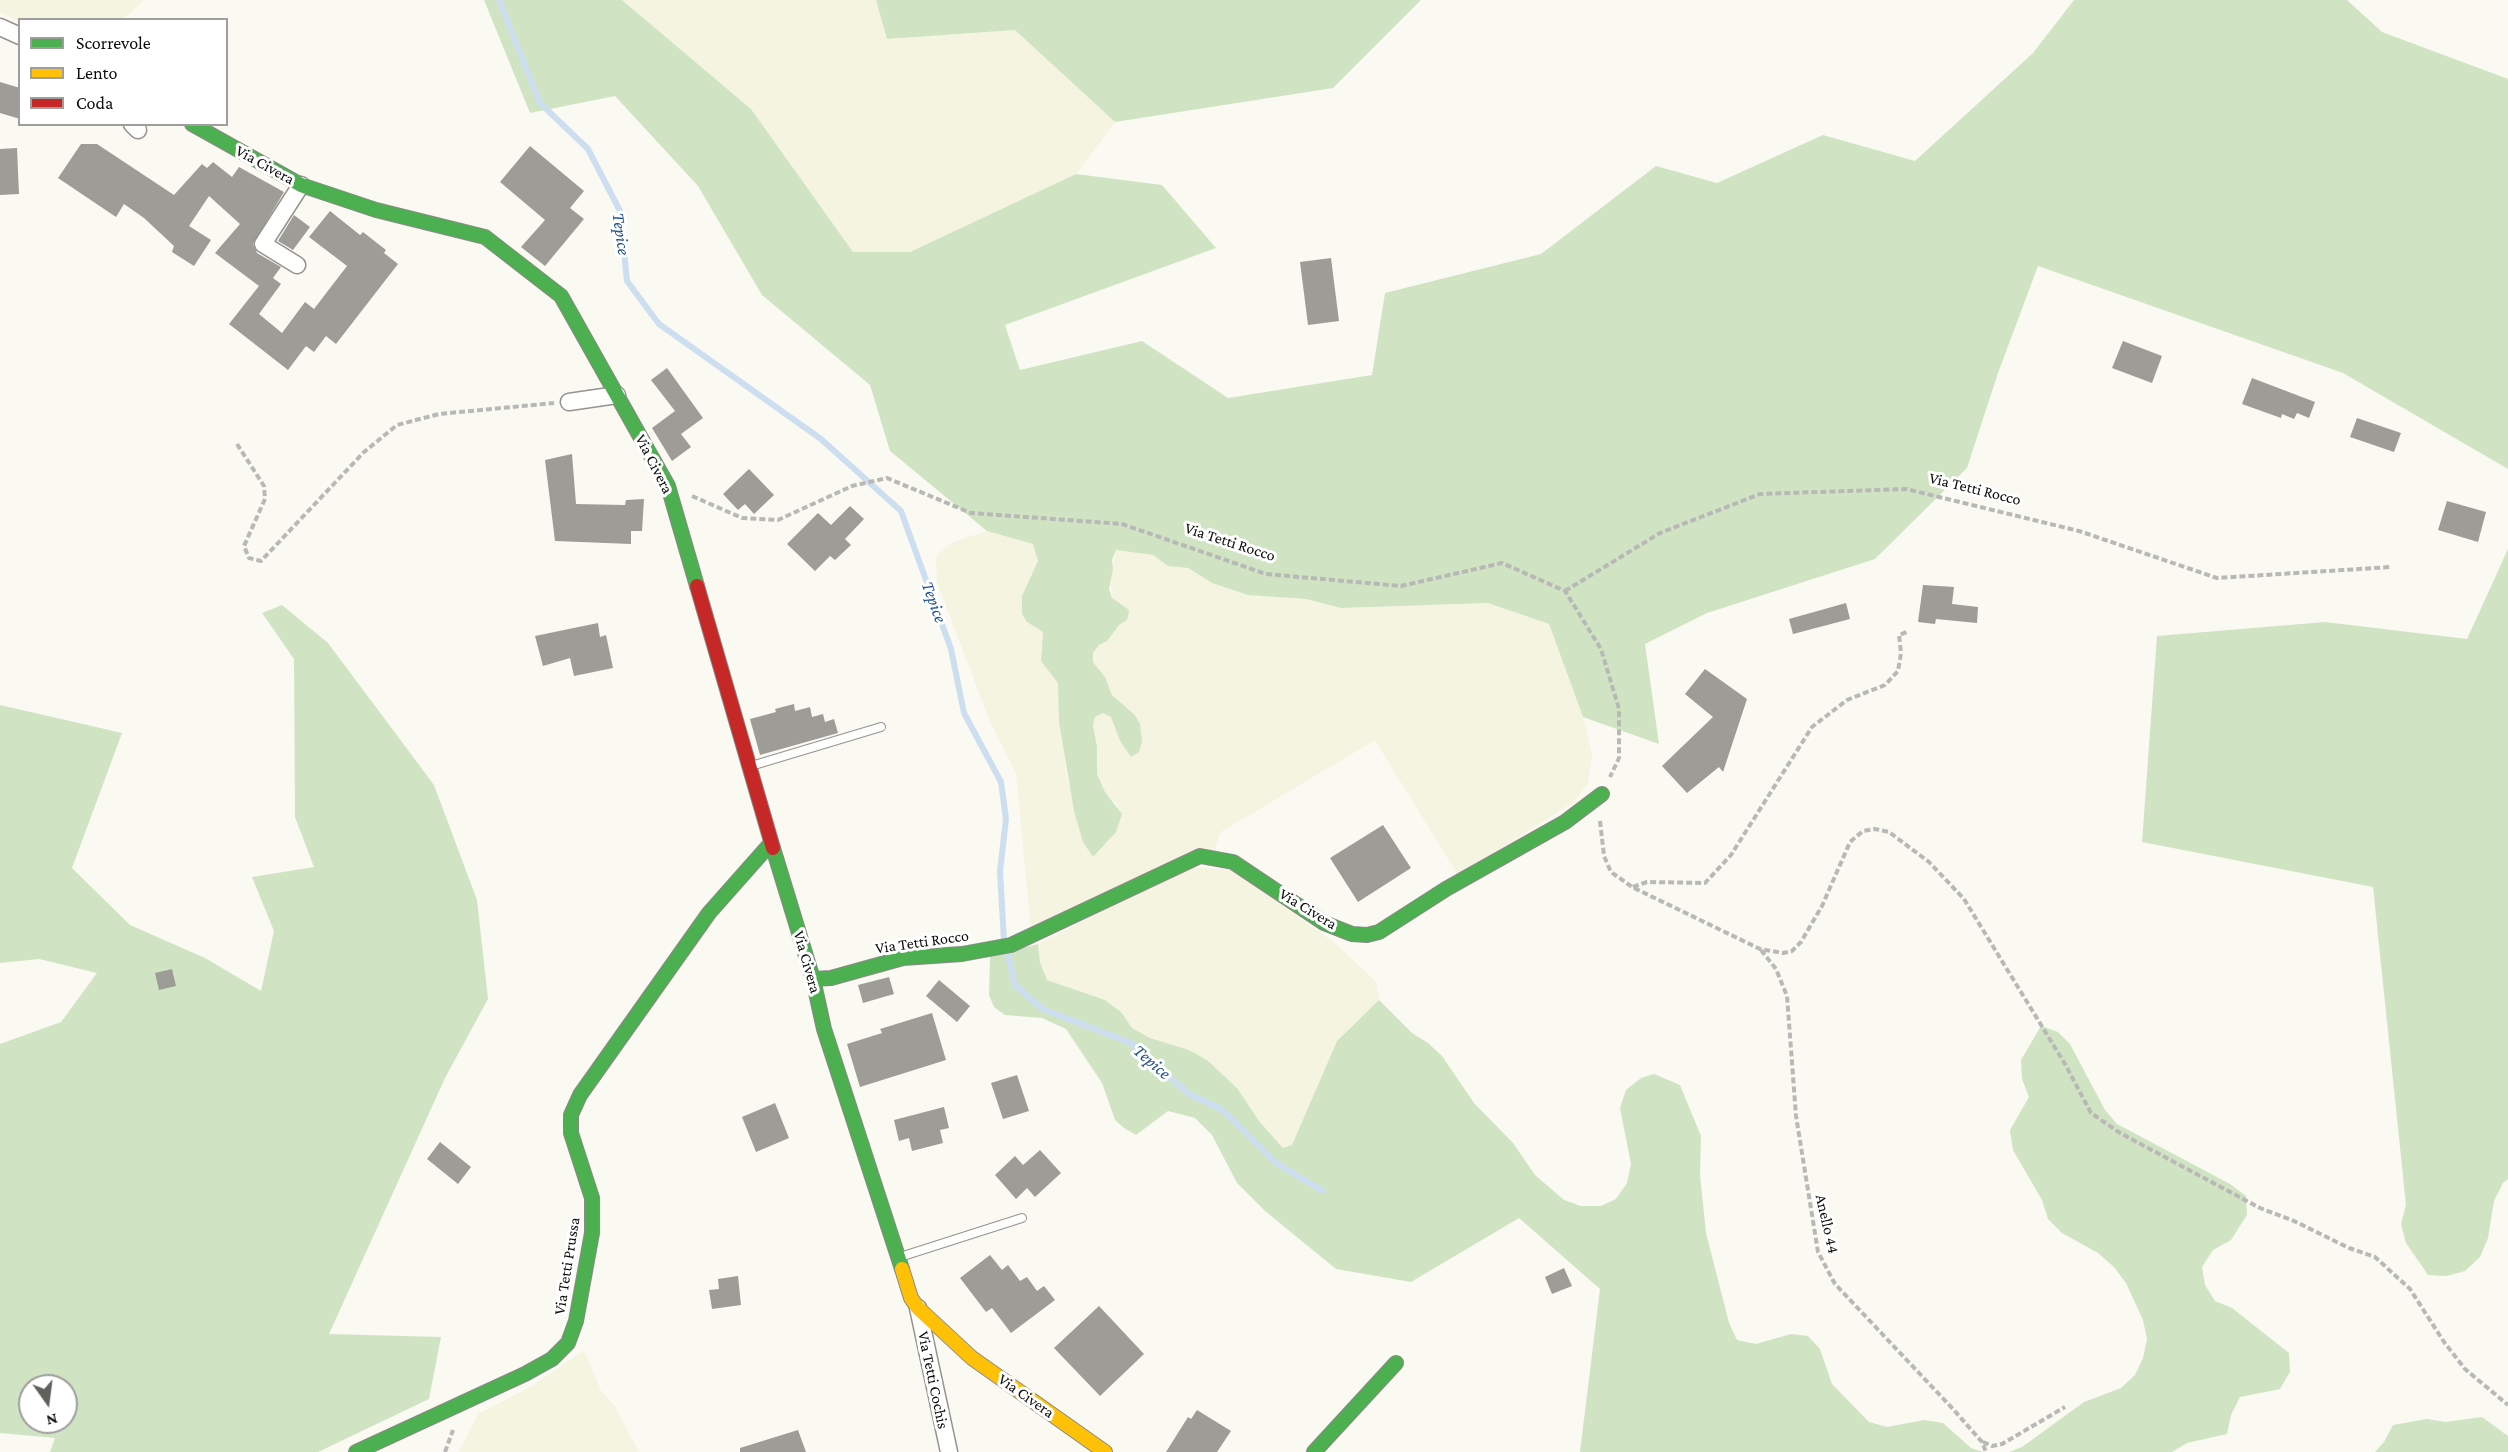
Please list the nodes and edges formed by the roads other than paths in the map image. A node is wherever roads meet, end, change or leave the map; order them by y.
1 (0, 27) edge
2 (18, 35) edge
3 (196, 126) edge
4 (301, 185) junction
5 (297, 265) dead end
6 (617, 395) junction
7 (570, 402) road end
8 (881, 727) dead end
9 (748, 767) junction
10 (1602, 794) road end
11 (771, 843) junction
12 (1006, 946) joint
13 (813, 979) junction
14 (1022, 1218) dead end
15 (897, 1258) junction
16 (918, 1308) junction
17 (1396, 1363) dead end
18 (356, 1452) edge
19 (949, 1452) edge
20 (1105, 1452) edge
21 (1314, 1452) edge

1 - 2 street
3 - 4 street, Via Civera
4 - 5 street
4 - 6 street, Via Civera
6 - 7 street
6 - 9 street, Via Civera
8 - 9 lane
9 - 11 street, Via Civera
10 - 12 street, Via Civera
11 - 13 street, Via Civera
11 - 18 street, Via Tetti Prussa
12 - 13 street, Via Tetti Rocco
13 - 15 street, Via Civera
14 - 15 lane
15 - 16 street, Via Civera
16 - 19 street, Via Tetti Cochis
16 - 20 street, Via Civera
17 - 21 street

